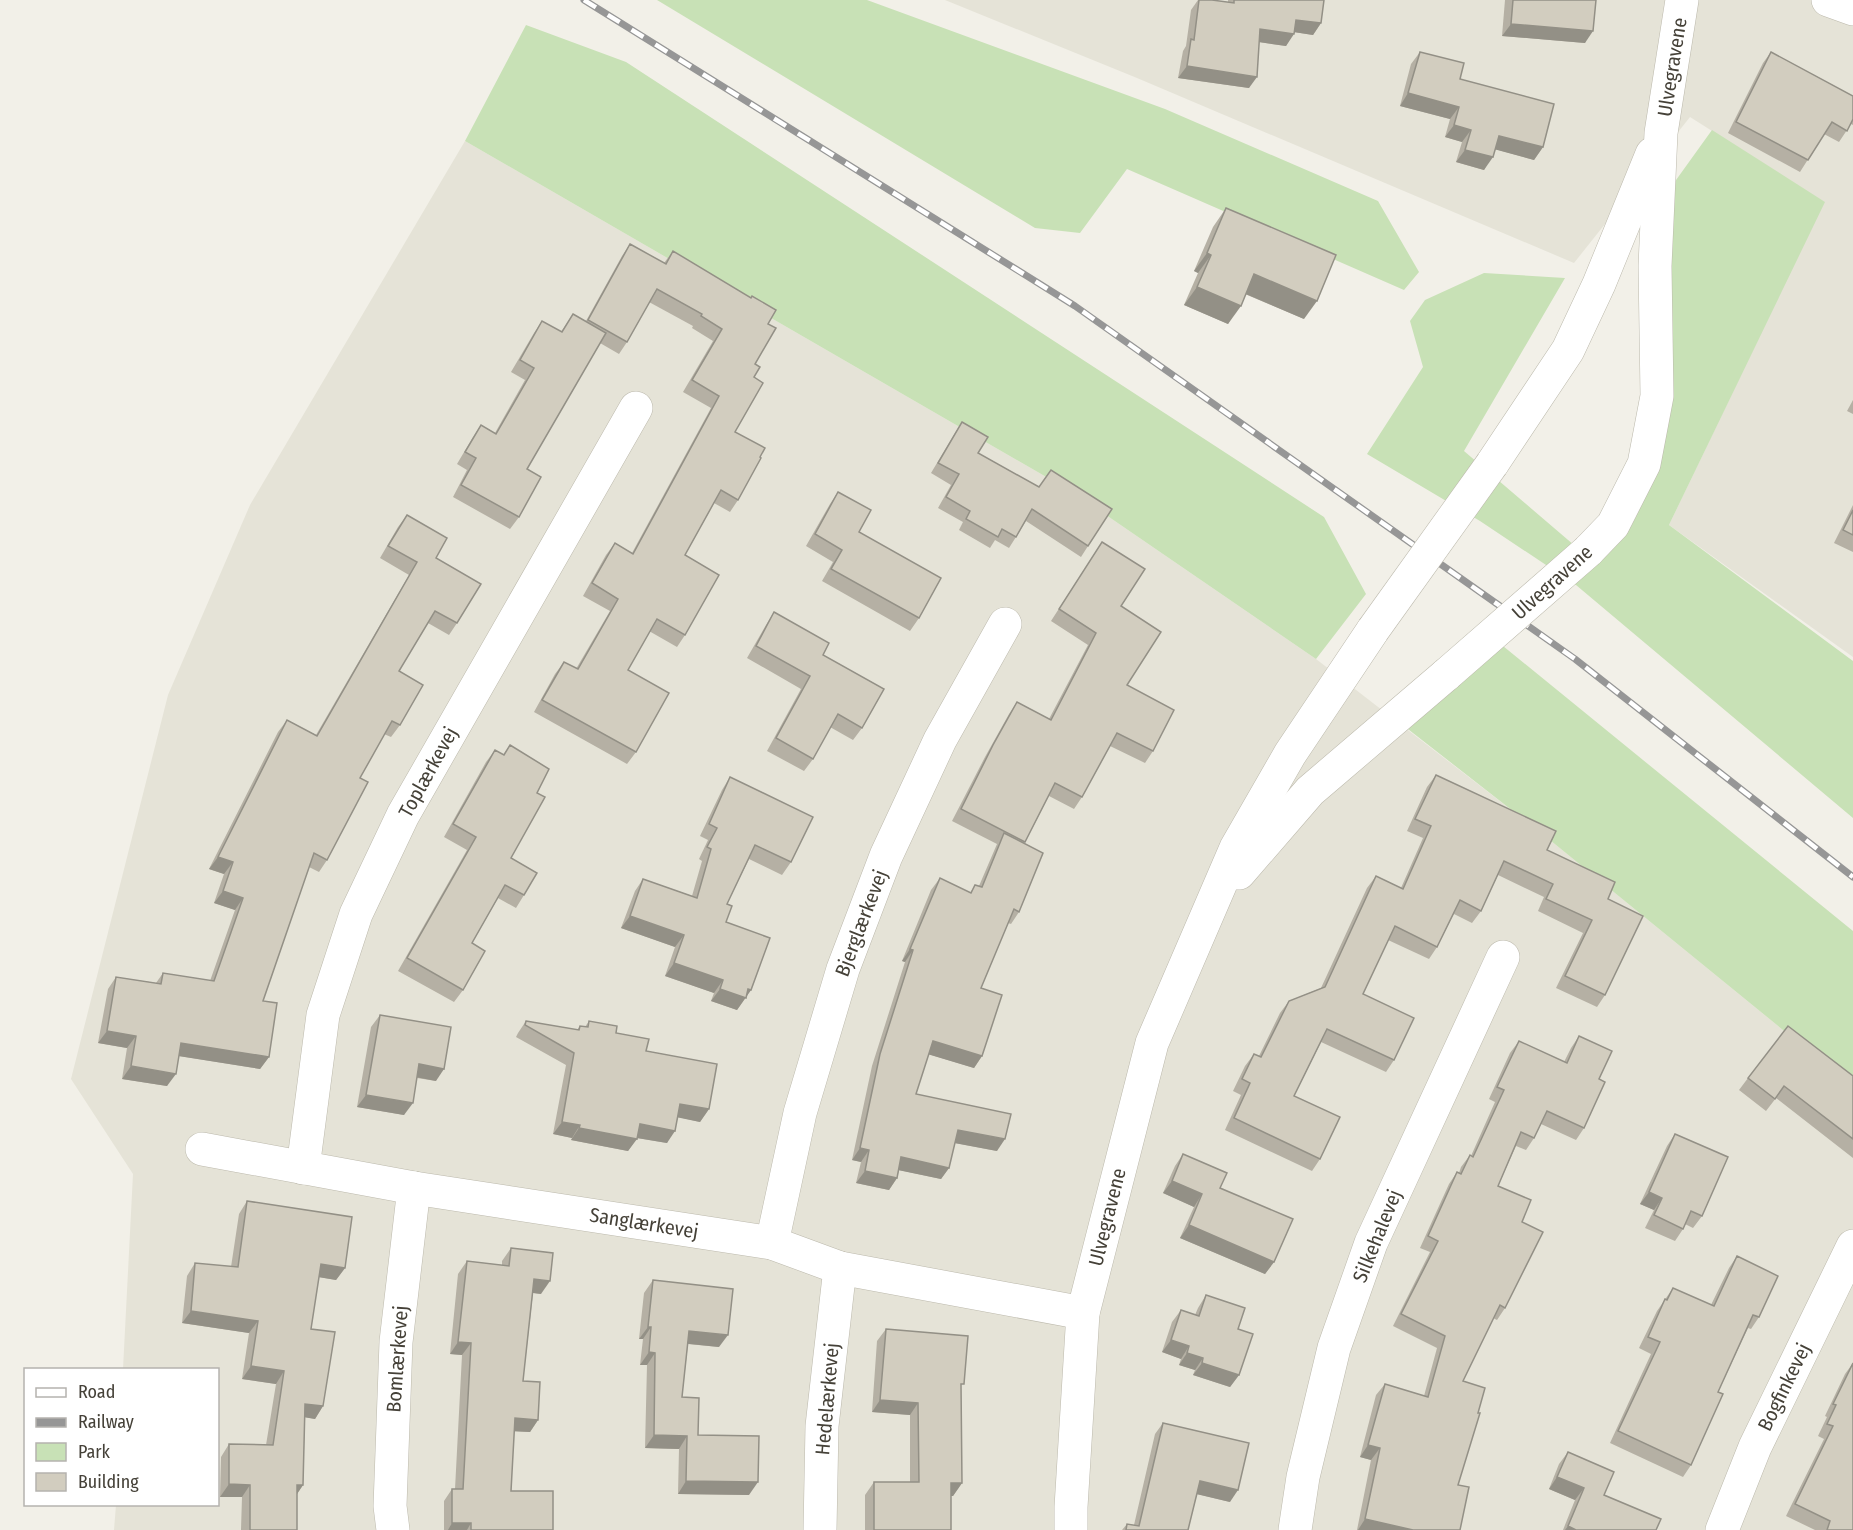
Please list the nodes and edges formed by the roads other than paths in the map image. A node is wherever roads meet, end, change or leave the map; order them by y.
1 (1682, 0) edge
2 (1828, 0) edge
3 (1853, 9) edge
4 (1661, 133) junction
5 (636, 408) dead end
6 (1005, 624) dead end
7 (1206, 917) junction
8 (1503, 957) dead end
9 (202, 1149) dead end
10 (303, 1168) junction
11 (414, 1188) junction
12 (772, 1243) junction
13 (1852, 1246) edge
14 (840, 1268) junction
15 (1083, 1313) junction
16 (393, 1530) edge
17 (820, 1530) edge
18 (1071, 1530) edge
19 (1295, 1530) edge
20 (1722, 1530) edge

1 - 4 street, Ulvegravene
2 - 3 street
4 - 7 street, Ulvegravene, bridge
4 - 7 street, Ulvegravene, bridge
5 - 10 street, Toplærkevej
6 - 12 street, Bjerglærkevej
7 - 15 street, Ulvegravene
8 - 19 street, Silkehalevej
9 - 10 street, Sanglærkevej
10 - 11 street, Sanglærkevej
11 - 12 street, Sanglærkevej
11 - 16 street, Bomlærkevej
12 - 14 street, Sanglærkevej
13 - 20 street, Bogfinkevej
14 - 15 street, Sanglærkevej
14 - 17 street, Hedelærkevej
15 - 18 street, Ulvegravene

